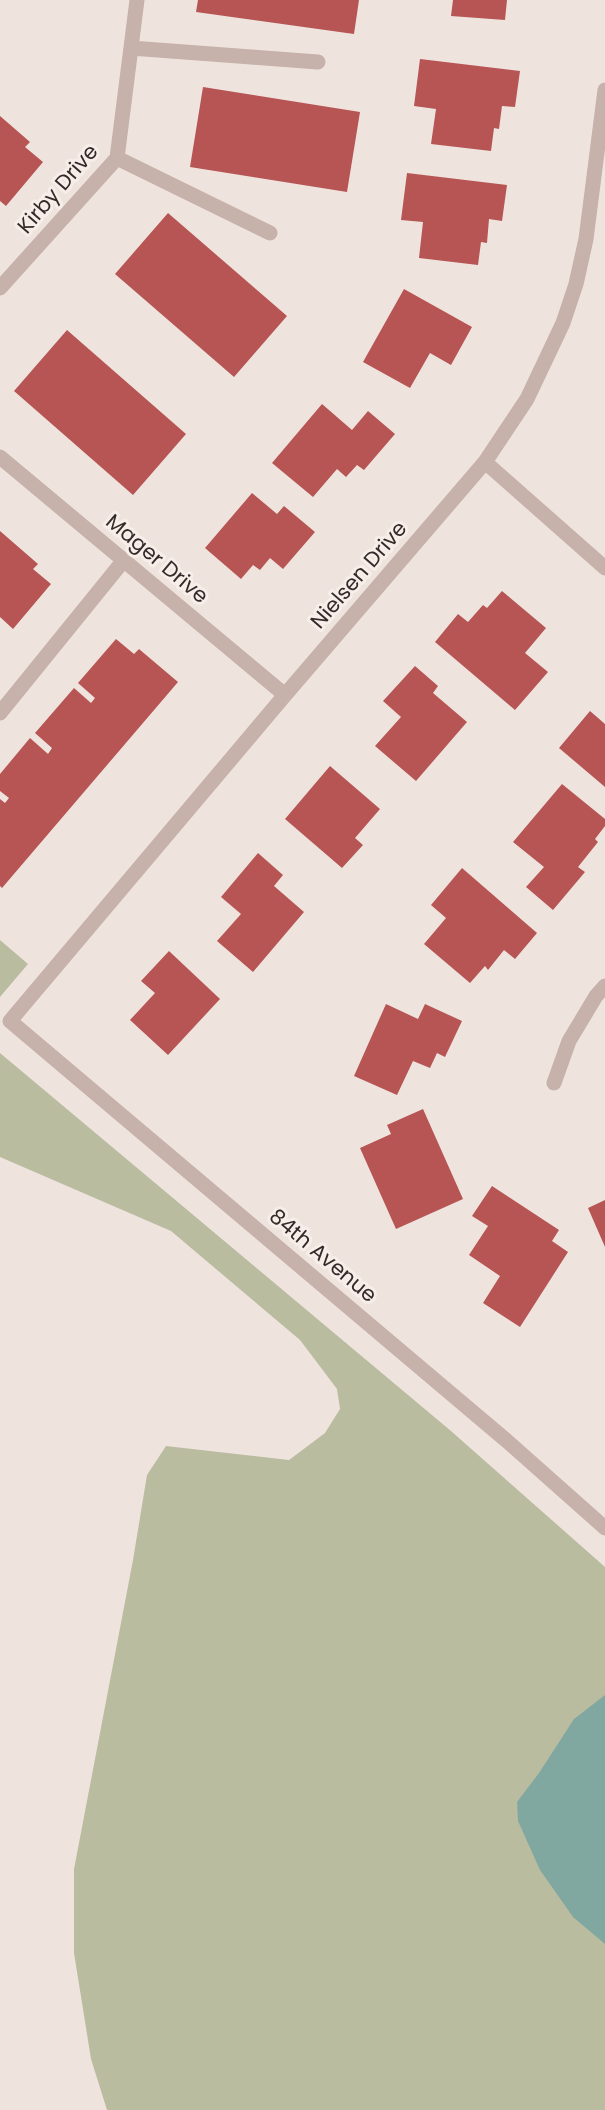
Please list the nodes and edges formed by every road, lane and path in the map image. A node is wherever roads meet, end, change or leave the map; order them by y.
1 (137, 0) edge
2 (131, 48) junction
3 (318, 62) dead end
4 (605, 90) edge
5 (117, 158) junction
6 (270, 233) dead end
7 (0, 288) edge
8 (0, 457) edge
9 (485, 462) junction
10 (124, 560) junction
11 (605, 568) edge
12 (285, 694) junction
13 (0, 713) edge
14 (605, 986) edge
15 (10, 1021) joint
16 (554, 1083) dead end
17 (605, 1528) edge

1 - 2 street, Kirby Drive
2 - 3 street
2 - 5 street, Kirby Drive
4 - 9 street, Nielsen Drive
5 - 6 street
5 - 7 street, Kirby Drive
8 - 10 street, Mager Drive
9 - 11 street
9 - 12 street, Nielsen Drive
10 - 12 street, Mager Drive
10 - 13 street
12 - 15 street, Nielsen Drive
14 - 16 street
15 - 17 street, 84th Avenue

